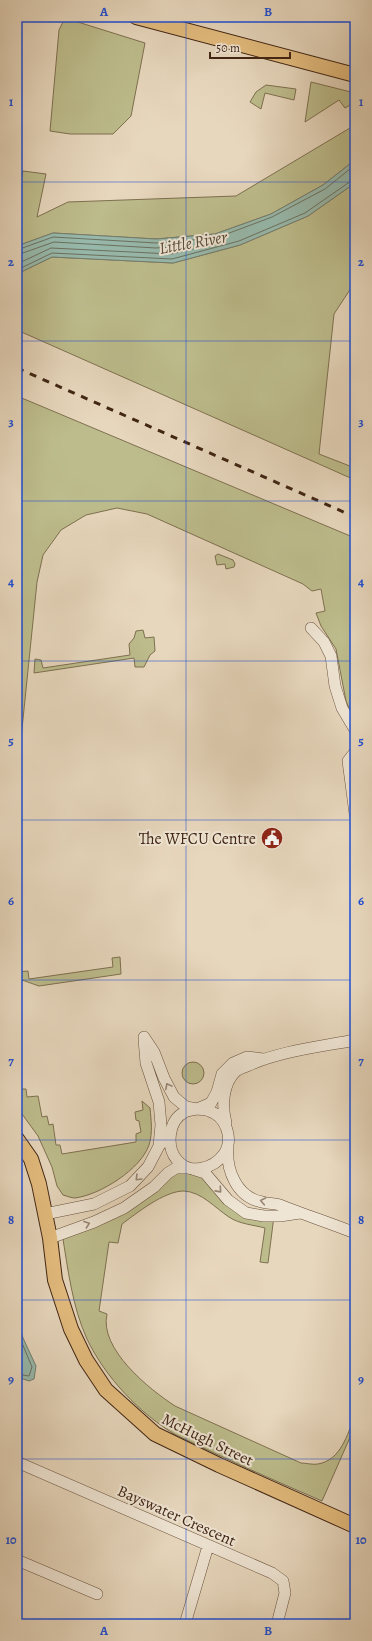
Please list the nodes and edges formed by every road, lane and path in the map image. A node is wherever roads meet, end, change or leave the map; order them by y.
1 (136, 17) edge
2 (355, 75) edge
3 (311, 628) dead end
4 (355, 730) edge
5 (355, 752) edge
6 (355, 814) edge
7 (355, 1040) edge
8 (263, 1059) junction
9 (197, 1109) junction
10 (226, 1127) junction
11 (170, 1133) junction
12 (17, 1139) edge
13 (228, 1142) junction
14 (159, 1146) junction
15 (189, 1168) junction
16 (300, 1213) junction
17 (45, 1214) junction
18 (355, 1234) edge
19 (50, 1238) junction
20 (17, 1462) edge
21 (355, 1526) edge
22 (208, 1546) junction
23 (17, 1560) edge
24 (97, 1594) dead end
25 (185, 1624) edge
26 (277, 1624) edge

1 - 2 main road
3 - 4 street
5 - 6 street
7 - 8 street
8 - 9 street
8 - 10 street
9 - 10 street
9 - 11 street
9 -> 14 street
10 - 13 street
11 - 14 street
11 - 15 street
12 - 17 main road, McHugh Street
13 - 15 street
16 -> 13 street
14 -> 17 street
15 -> 16 street
19 -> 15 street
16 - 18 street
17 - 19 main road, McHugh Street
19 - 21 main road, McHugh Street
20 - 22 street, Bayswater Crescent
22 - 25 street
22 - 26 street, Bayswater Crescent
23 - 24 street

